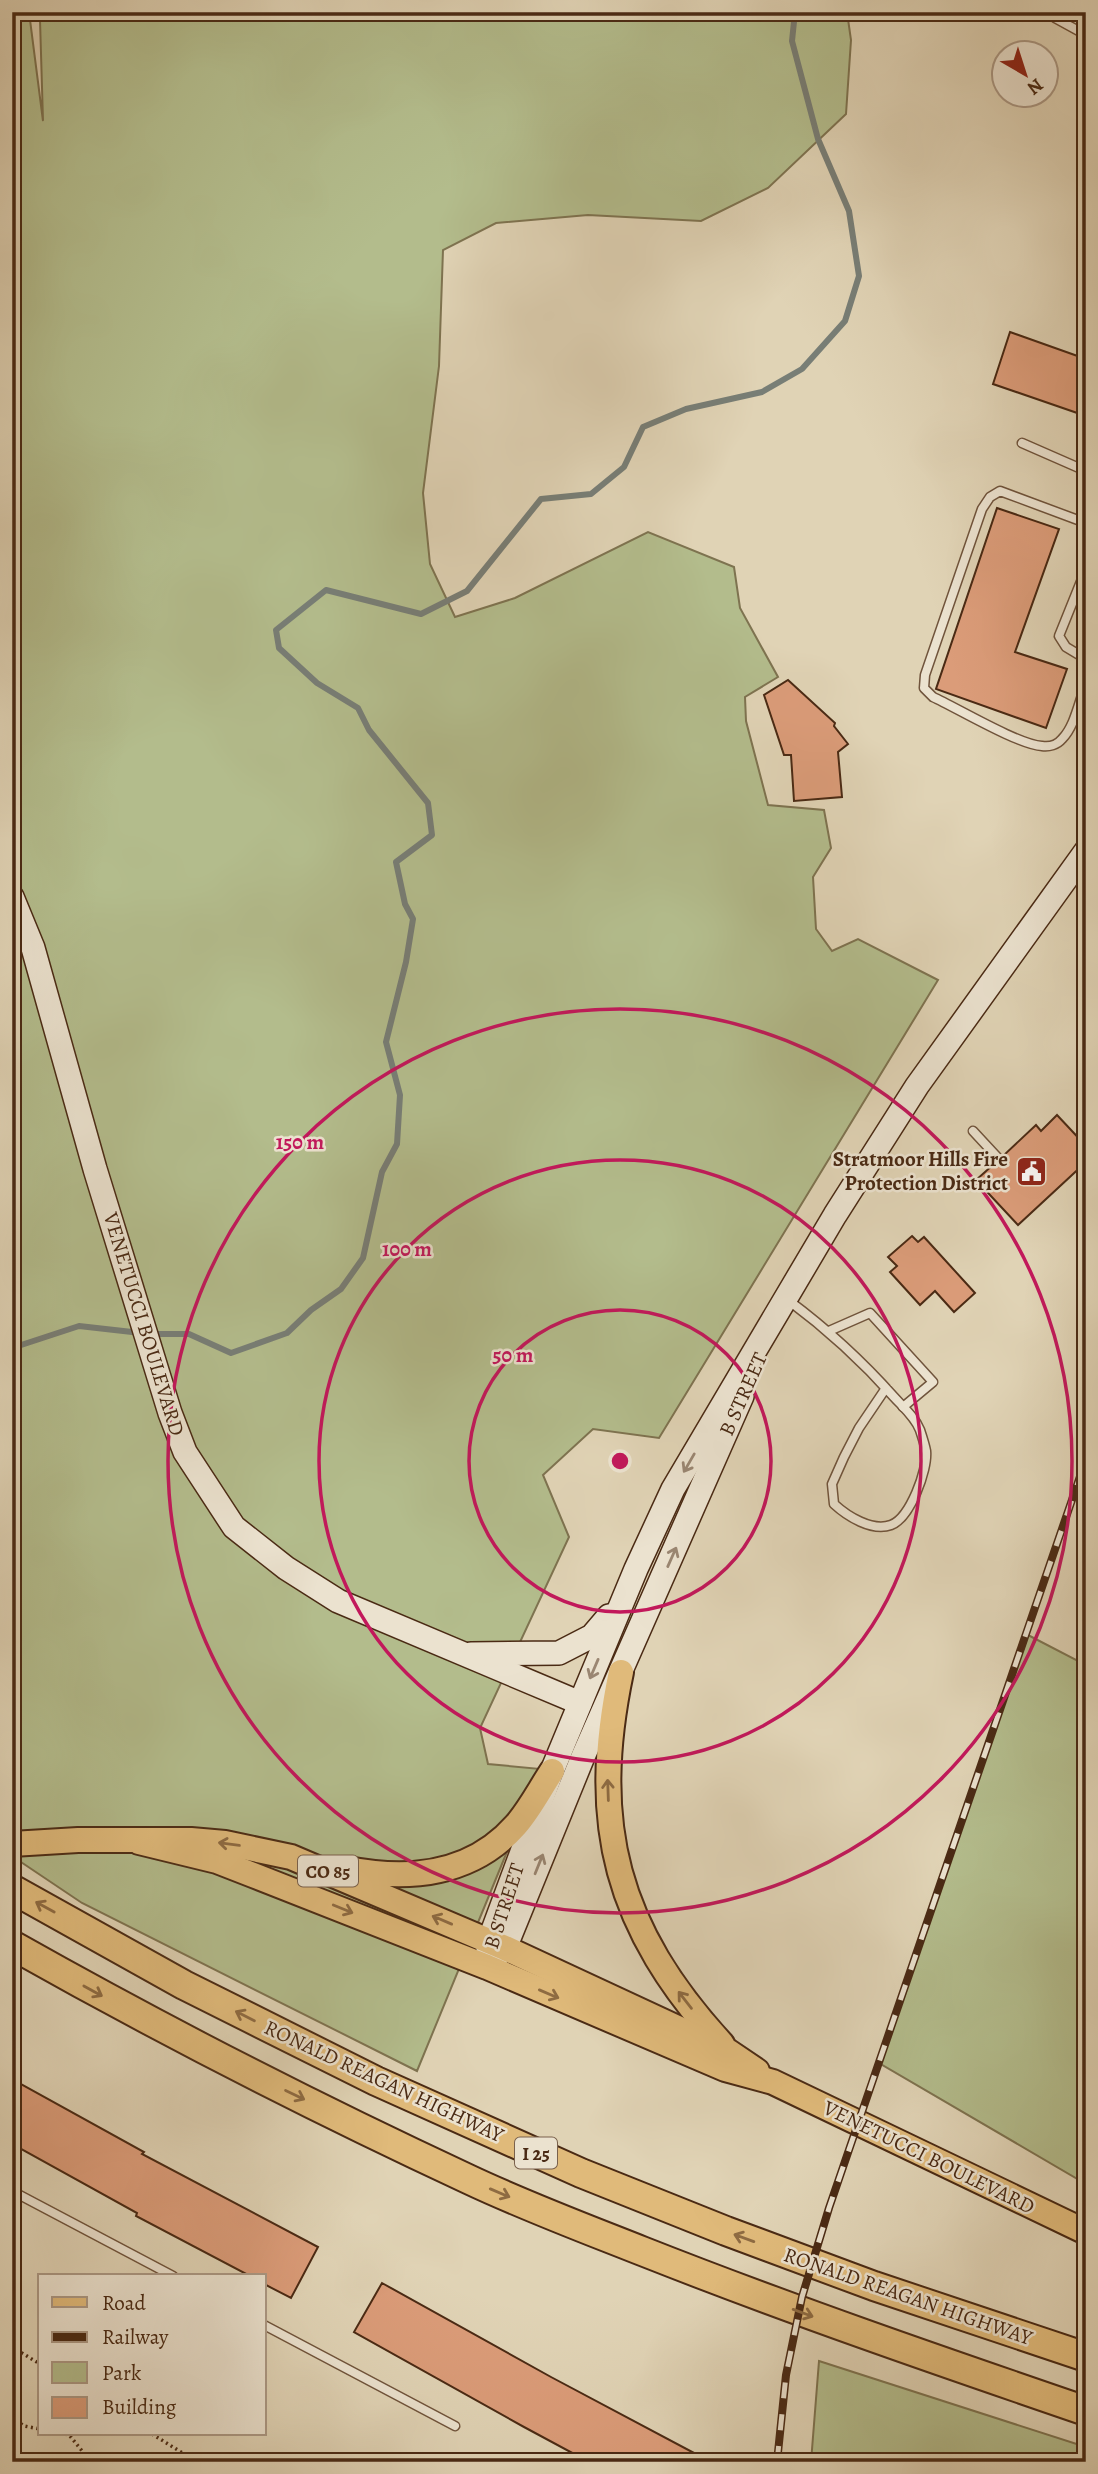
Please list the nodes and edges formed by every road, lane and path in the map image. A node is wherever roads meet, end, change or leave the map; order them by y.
1 (1058, 12) edge
2 (1086, 35) edge
3 (1021, 443) dead end
4 (1086, 471) edge
5 (1086, 523) edge
6 (1086, 569) edge
7 (1086, 659) edge
8 (1086, 684) edge
9 (1086, 851) edge
10 (12, 897) edge
11 (973, 1131) dead end
12 (999, 1159) dead end
13 (786, 1298) junction
14 (829, 1331) junction
15 (886, 1388) junction
16 (903, 1407) junction
17 (623, 1601) junction
18 (464, 1654) junction
19 (621, 1672) junction
20 (580, 1703) junction
21 (552, 1771) junction
22 (139, 1842) junction
23 (12, 1844) edge
24 (291, 1857) junction
25 (12, 1889) edge
26 (497, 1944) junction
27 (12, 1945) edge
28 (486, 1967) junction
29 (729, 2052) junction
30 (773, 2082) junction
31 (12, 2191) edge
32 (1086, 2232) edge
33 (169, 2274) edge
34 (266, 2326) edge
35 (12, 2347) edge
36 (1086, 2357) edge
37 (38, 2363) edge
38 (1086, 2411) edge
39 (12, 2417) edge
40 (455, 2426) dead end
41 (38, 2430) edge
42 (70, 2436) edge
43 (155, 2436) edge
44 (91, 2462) edge
45 (197, 2462) edge

1 - 2 lane
3 - 4 lane
5 - 8 lane
6 - 7 lane
9 - 13 main road, B STREET
10 - 18 main road, VENETUCCI BOULEVARD
11 - 12 lane
13 - 14 lane
13 -> 17 main road, B STREET
19 -> 13 main road, B STREET
14 - 15 lane
14 - 16 lane
15 - 16 lane
15 - 16 lane
17 - 18 main road, VENETUCCI BOULEVARD
17 -> 20 main road, B STREET
18 - 20 main road, VENETUCCI BOULEVARD
26 -> 19 main road, B STREET
29 -> 19 main road
20 - 21 main road, B STREET
21 - 24 main road
21 - 26 main road, B STREET
22 - 23 main road, CO 85
24 -> 22 main road, CO 85
22 -> 28 main road, CO 85
26 -> 24 main road, CO 85
36 -> 25 highway, RONALD REAGAN HIGHWAY / I 25
26 - 28 main road, B STREET
26 - 29 main road, VENETUCCI BOULEVARD / CO 85
27 -> 38 highway, I 25
28 -> 30 main road, VENETUCCI BOULEVARD / CO 85
29 - 30 main road, VENETUCCI BOULEVARD / CO 85
30 - 32 main road, VENETUCCI BOULEVARD
31 - 33 lane
34 - 40 lane
35 - 37 path
39 - 41 path
42 - 44 path
43 - 45 path

